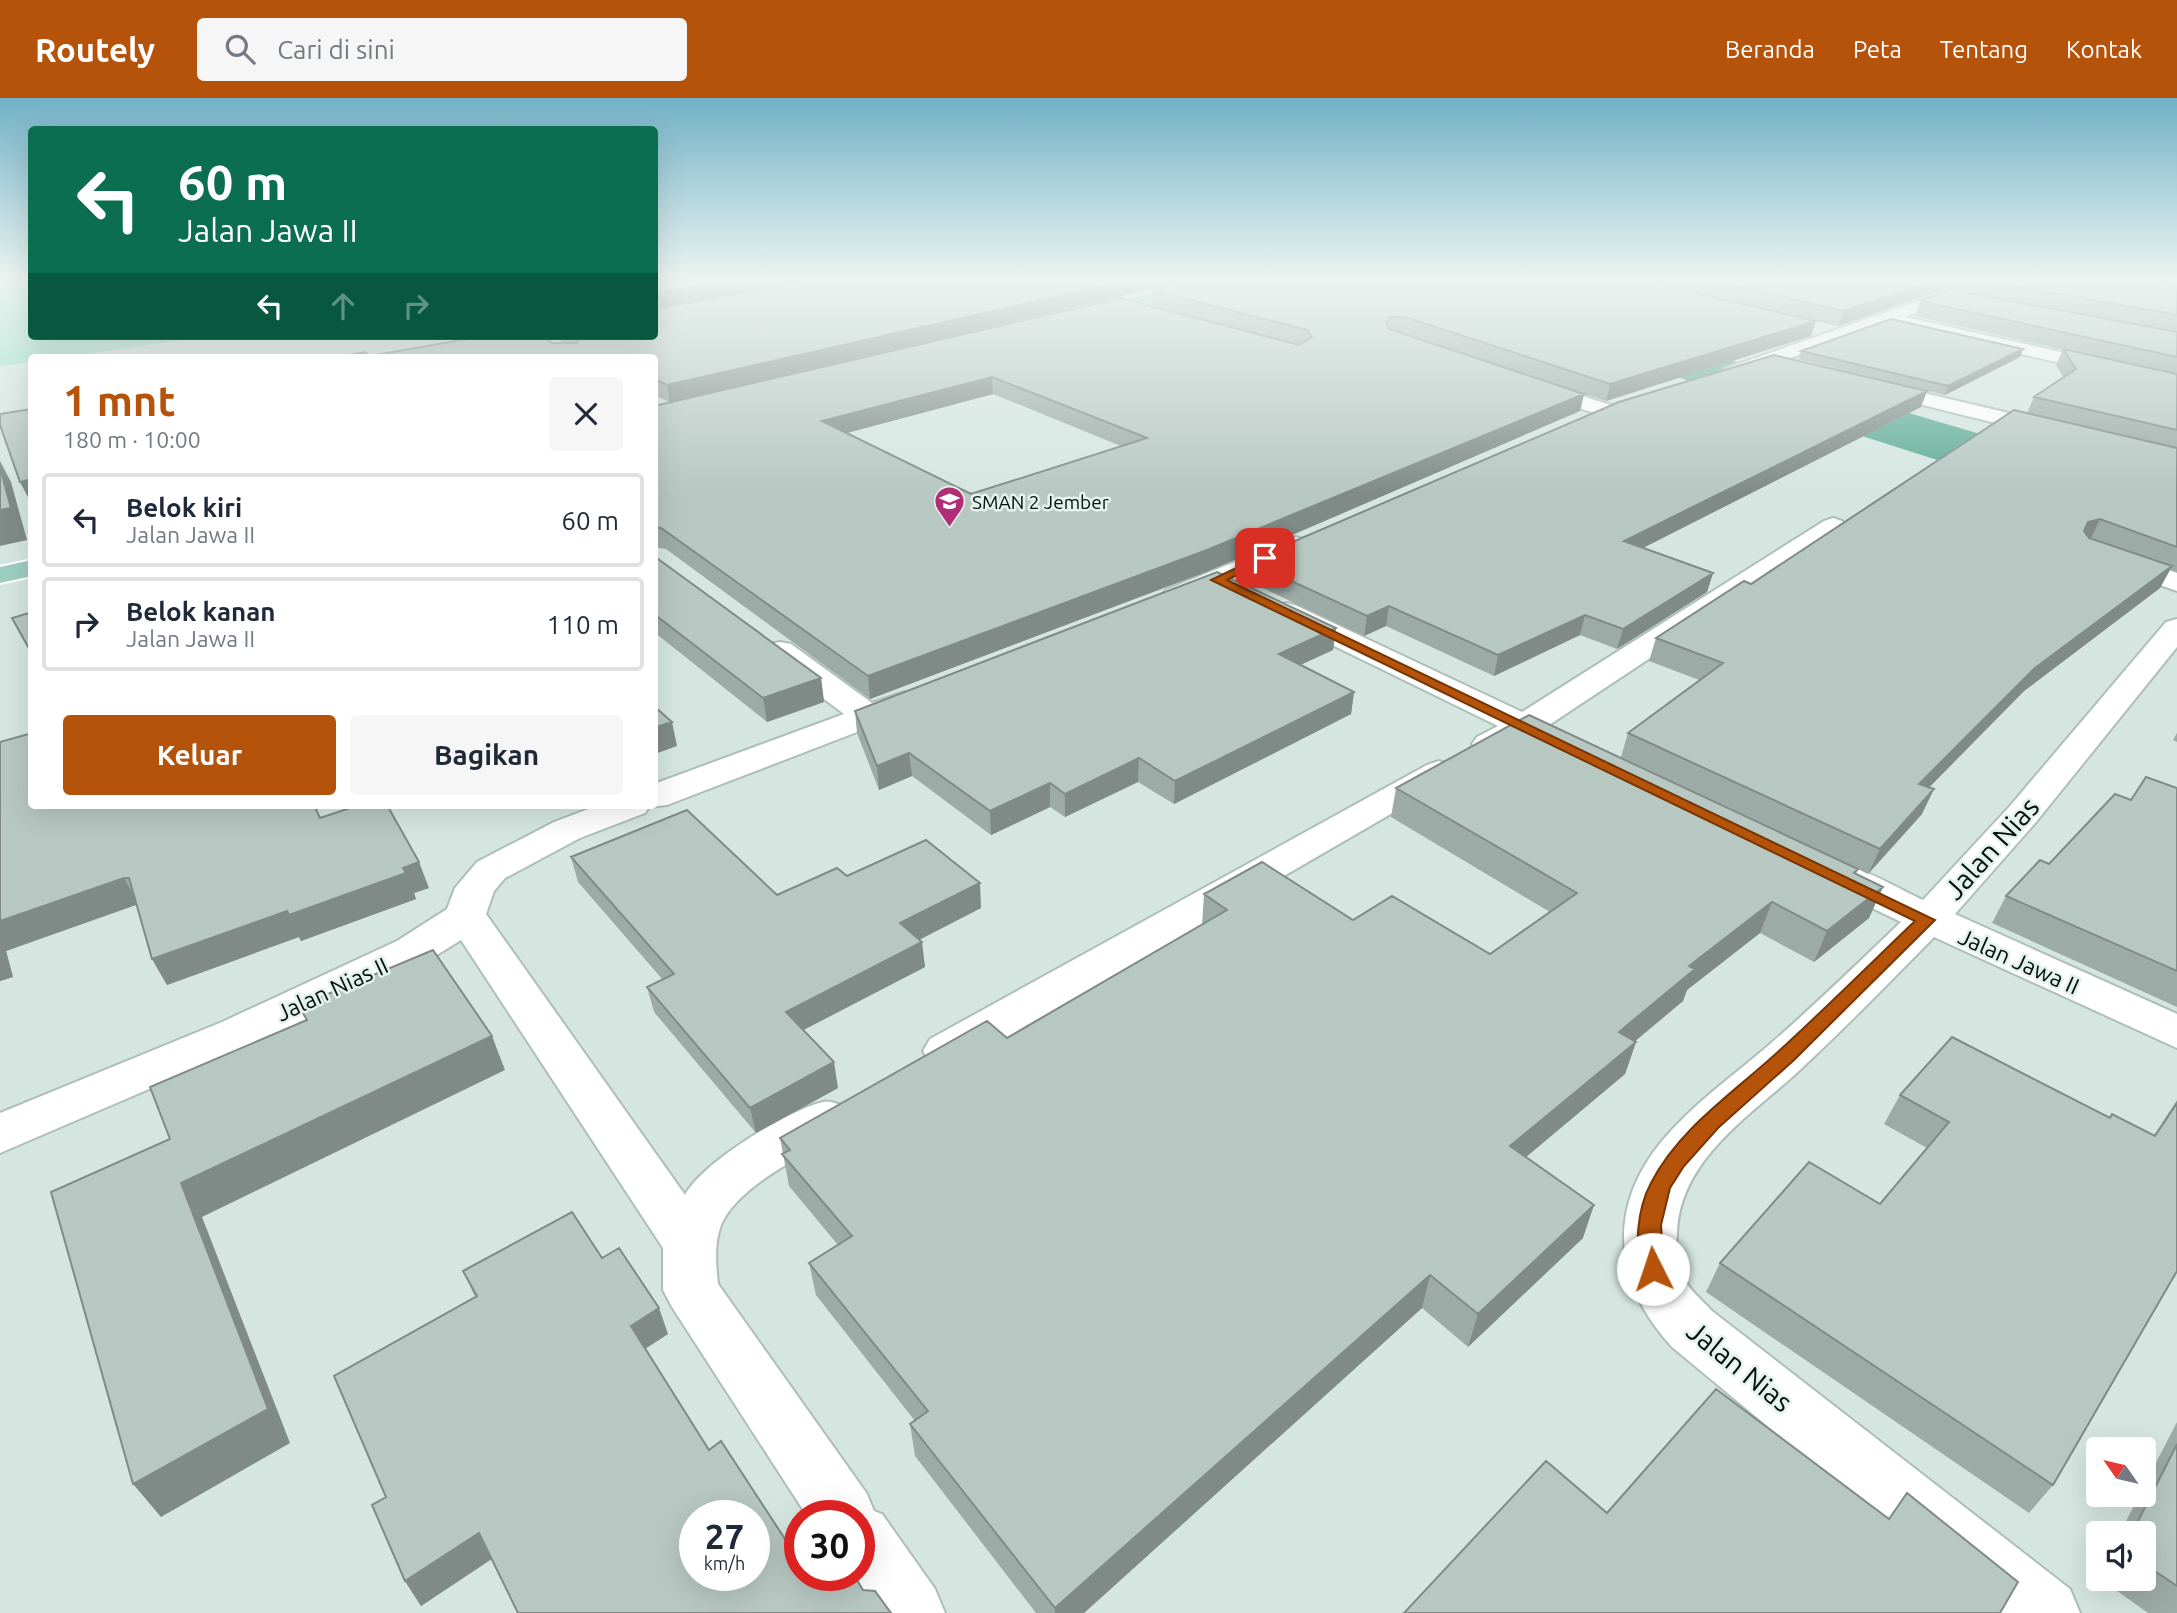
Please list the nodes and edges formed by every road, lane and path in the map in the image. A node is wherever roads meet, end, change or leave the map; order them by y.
1 (1794, 352) edge
2 (2038, 352) edge
3 (1768, 361) junction
4 (1805, 370) edge
5 (1712, 378) edge
6 (1513, 379) edge
7 (1856, 383) edge
8 (2177, 383) edge
9 (1632, 403) edge
10 (1606, 411) junction
11 (1568, 427) edge
12 (2069, 434) edge
13 (1833, 526) edge
14 (1314, 537) edge
15 (2089, 550) edge
16 (28, 569) edge
17 (0, 575) edge
18 (1217, 580) junction
19 (2177, 583) edge
20 (1157, 604) edge
21 (2177, 628) edge
22 (761, 637) edge
23 (932, 692) edge
24 (868, 716) junction
25 (1524, 726) junction
26 (1574, 750) edge
27 (658, 795) edge
28 (622, 809) edge
29 (1801, 859) edge
30 (465, 915) junction
31 (1926, 920) junction
32 (2177, 1032) edge
33 (914, 1069) edge
34 (855, 1103) edge
35 (0, 1134) edge
36 (689, 1243) junction
37 (833, 1500) edge
38 (875, 1560) edge
39 (911, 1613) edge
40 (2046, 1613) edge

1 - 3 street
2 - 8 street
3 - 4 street
3 - 5 street
6 - 10 street
7 - 12 street
9 - 10 street
10 - 11 street
13 - 25 street
14 - 18 street
15 - 19 street
16 - 17 main road
18 - 20 street
18 - 25 street
21 - 31 street, Jalan Nias
22 - 24 street
23 - 24 street
24 - 27 street
25 - 26 street
25 - 33 street
28 - 30 street, Jalan Nias II
29 - 31 street, Jalan Jawa II
30 - 35 street, Jalan Nias II
30 - 36 street
31 - 32 street, Jalan Jawa II
31 - 40 street, Jalan Nias
34 - 36 street
36 - 37 street
38 - 39 street

